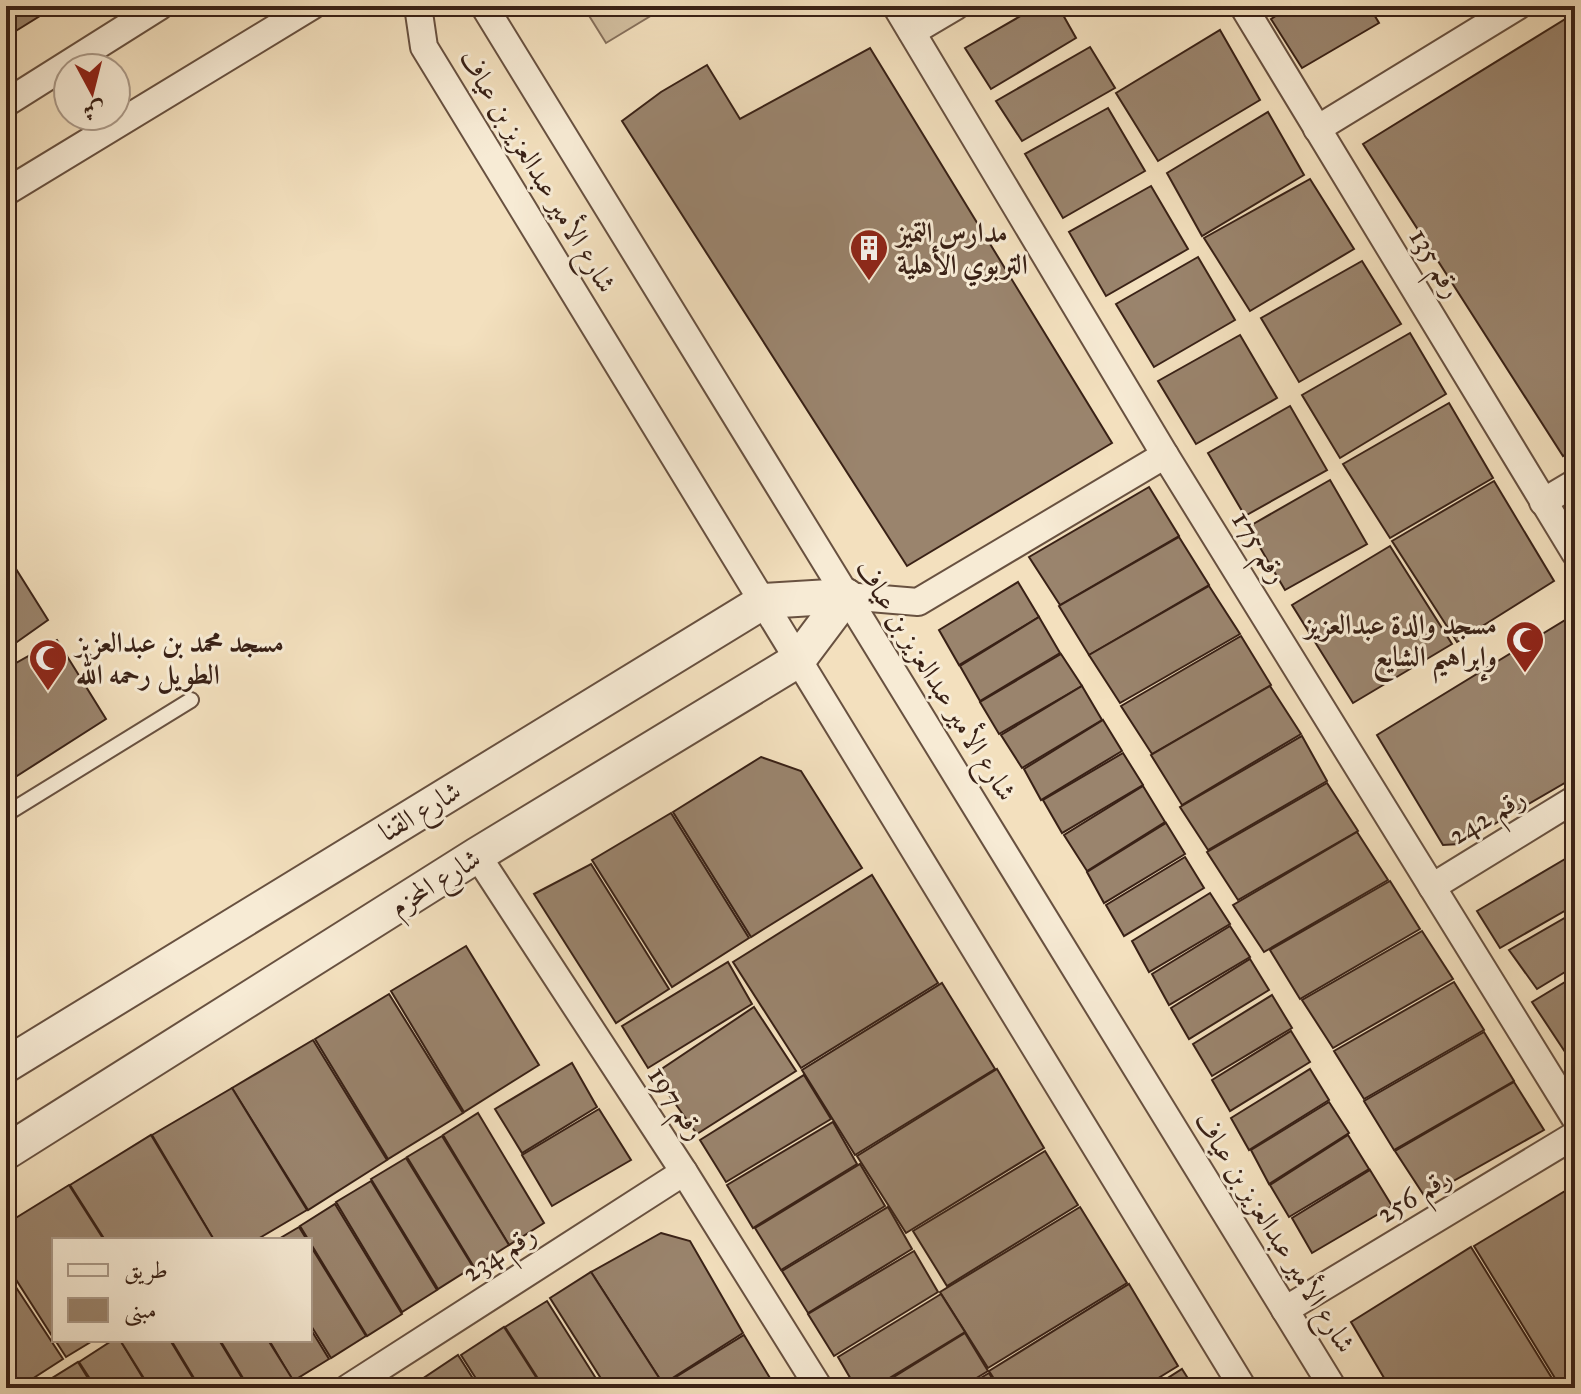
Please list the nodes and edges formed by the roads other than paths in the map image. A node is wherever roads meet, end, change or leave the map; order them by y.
1 (160, 6) edge
2 (312, 6) edge
3 (418, 6) edge
4 (484, 6) edge
5 (896, 6) edge
6 (956, 6) edge
7 (1243, 6) edge
8 (1518, 6) edge
9 (912, 32) junction
10 (6, 103) edge
11 (1317, 129) junction
12 (6, 192) edge
13 (1165, 455) junction
14 (1575, 483) edge
15 (1543, 502) junction
16 (1575, 553) edge
17 (846, 596) junction
18 (764, 601) junction
19 (798, 660) junction
20 (191, 700) dead end
21 (1575, 799) edge
22 (6, 814) edge
23 (477, 855) junction
24 (1432, 887) junction
25 (6, 1065) edge
26 (1575, 1118) edge
27 (1575, 1135) edge
28 (6, 1152) edge
29 (684, 1172) junction
30 (1285, 1310) junction
31 (348, 1388) edge
32 (819, 1388) edge
33 (1243, 1388) edge
34 (1333, 1388) edge

1 - 10 street
2 - 12 street
3 - 18 street, شارع الأمير عبدالعزيز بن عياف
4 - 17 street, شارع الأمير عبدالعزيز بن عياف
5 - 9 street, رقم 175
6 - 9 street
7 - 11 street, رقم 135
8 - 11 street
9 - 13 street, رقم 175
11 - 15 street, رقم 135
13 - 17 street
13 - 24 street, رقم 175
14 - 15 street
15 - 16 street, رقم 135
17 - 18 street, شارع القنا
17 - 19 street, شارع المحزم
17 - 30 street, شارع الأمير عبدالعزيز بن عياف
18 - 19 street, شارع الأمير عبدالعزيز بن عياف
18 - 25 street, شارع القنا
19 - 23 street, شارع المحزم
19 - 33 street, شارع الأمير عبدالعزيز بن عياف
20 - 22 lane
21 - 24 street, رقم 242
23 - 28 street, شارع المحزم
23 - 29 street, رقم 197
24 - 26 street, رقم 175
27 - 30 street, رقم 256
29 - 31 street, رقم 234
29 - 32 street, رقم 197
30 - 34 street, شارع الأمير عبدالعزيز بن عياف

